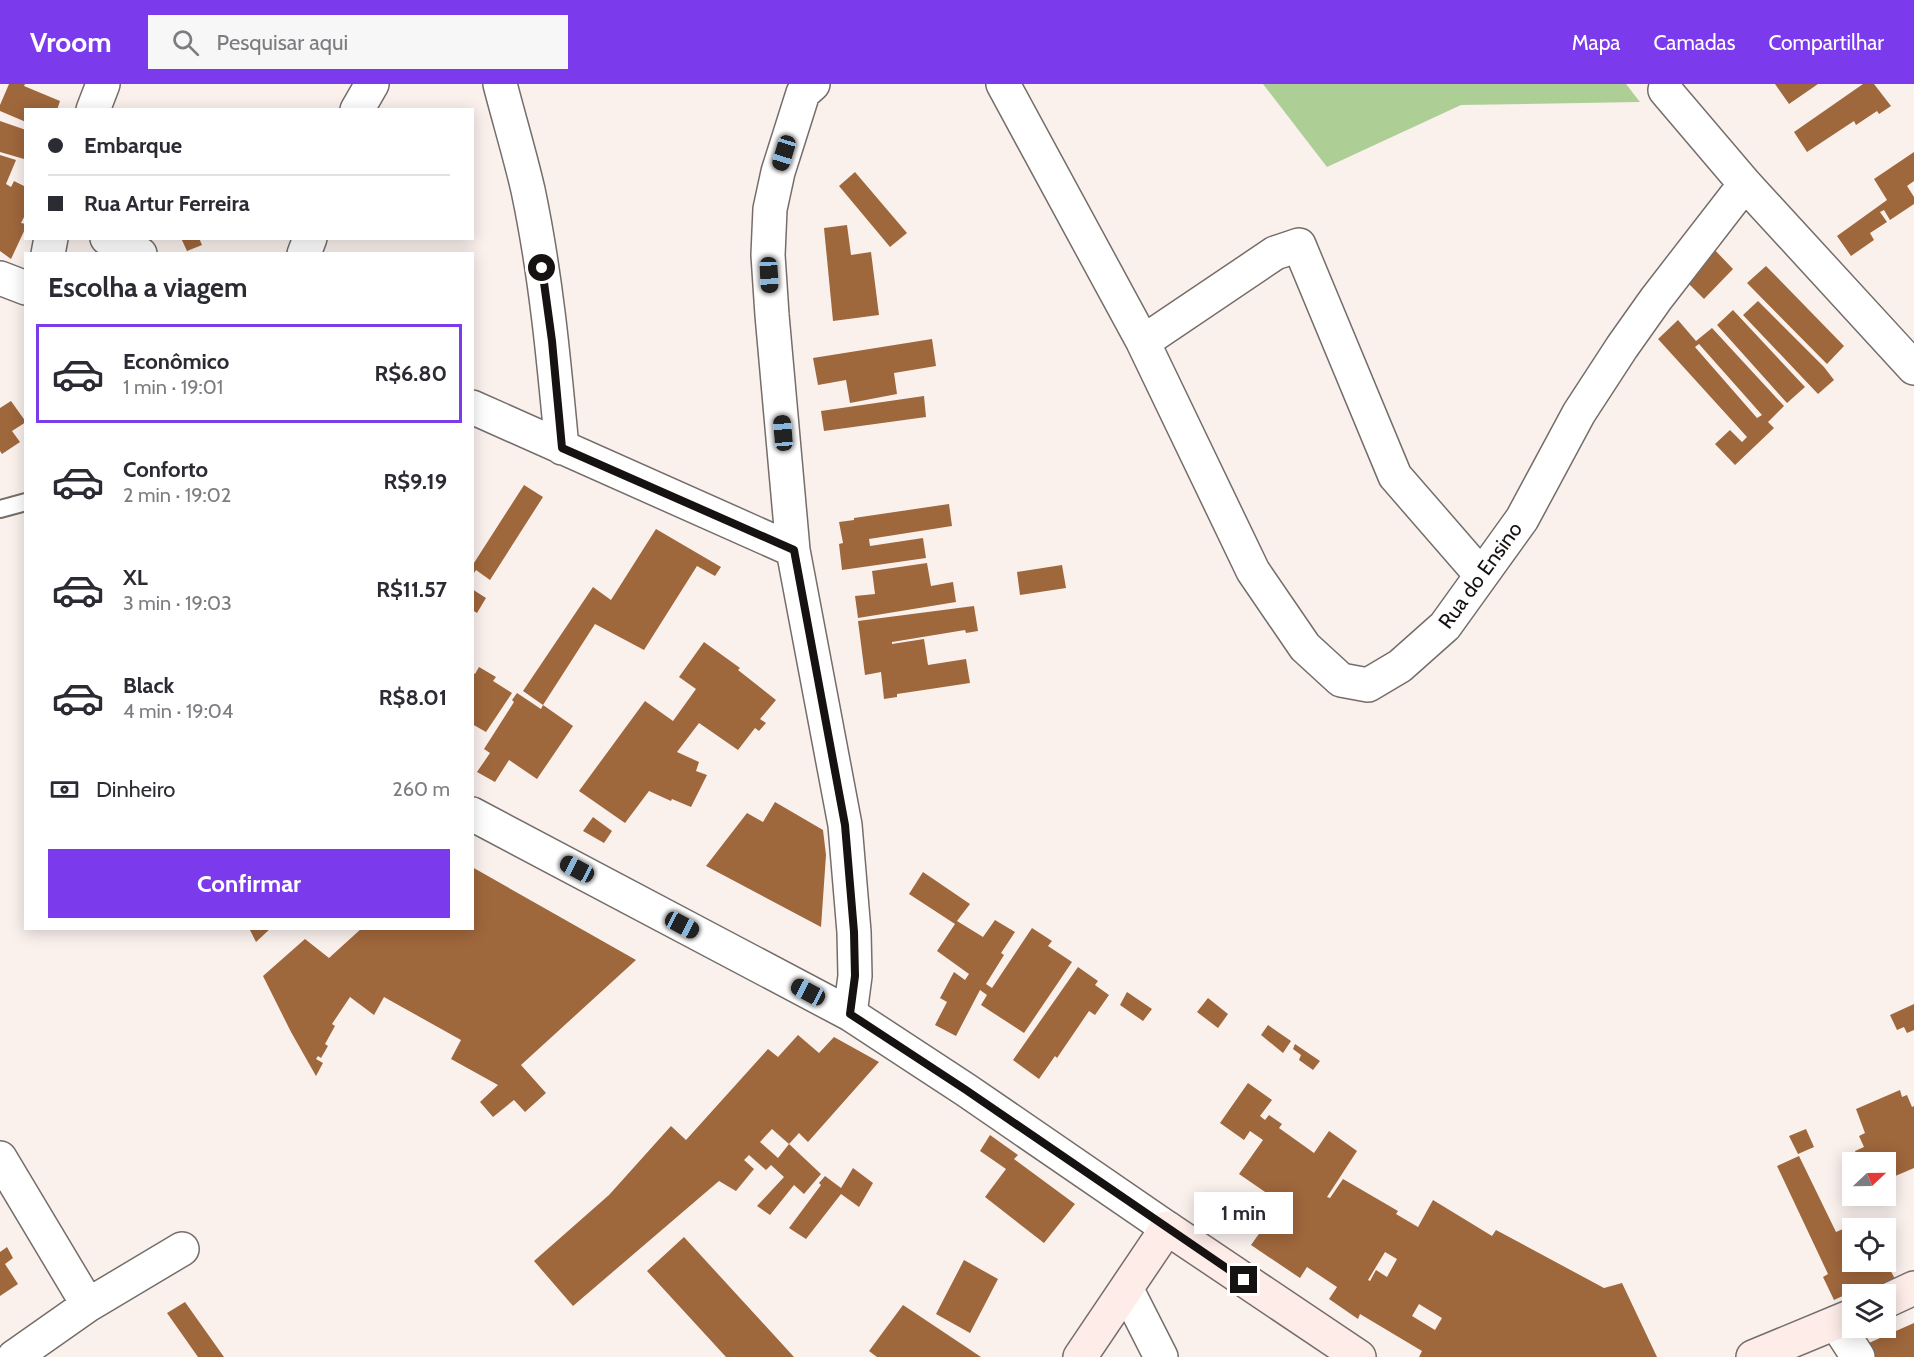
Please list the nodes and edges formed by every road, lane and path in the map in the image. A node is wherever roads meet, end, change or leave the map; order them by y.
1 (103, 84) edge
2 (372, 84) edge
3 (500, 84) edge
4 (813, 84) edge
5 (1003, 84) edge
6 (1665, 90) dead end
7 (94, 108) edge
8 (358, 108) edge
9 (1746, 184) junction
10 (111, 240) edge
11 (136, 252) edge
12 (0, 278) edge
13 (24, 287) edge
14 (1143, 342) junction
15 (1914, 368) edge
16 (474, 408) edge
17 (562, 448) junction
18 (24, 503) edge
19 (0, 509) edge
20 (794, 550) junction
21 (1481, 576) junction
22 (474, 815) edge
23 (850, 1014) junction
24 (2, 1165) edge
25 (1167, 1228) junction
26 (182, 1249) dead end
27 (1914, 1288) edge
28 (1127, 1290) junction
29 (1896, 1296) edge
30 (88, 1305) junction
31 (1842, 1321) edge
32 (1851, 1338) edge
33 (14, 1357) edge
34 (1080, 1357) edge
35 (1161, 1357) edge
36 (1359, 1357) edge
37 (1753, 1357) edge
38 (1858, 1357) edge

1 - 7 street
2 - 8 street
3 - 17 street
4 - 20 street
5 - 14 street, Rua do Ensino
6 - 9 street
9 - 15 street
9 - 21 street, Rua do Ensino
10 - 11 street
12 - 13 street
14 - 21 street
14 - 21 street, Rua do Ensino
16 - 17 street
17 - 20 street
18 - 19 lane
20 - 23 street
22 - 23 street
23 - 25 street
24 - 30 street
25 - 28 street
25 - 36 street
26 - 30 street
27 - 29 street
28 - 34 street
28 - 35 street
30 - 33 street
31 - 37 street
32 - 38 street

